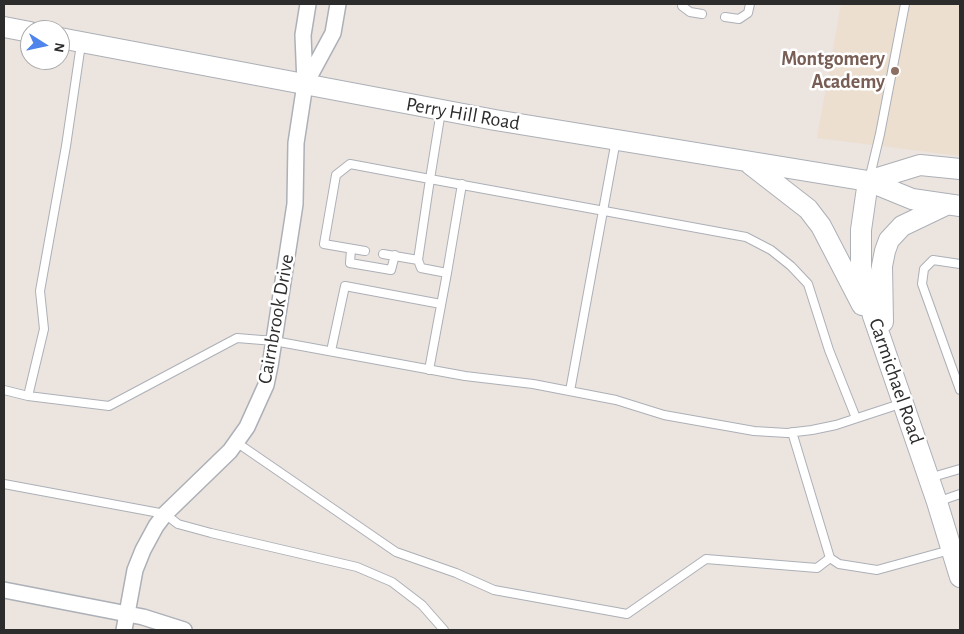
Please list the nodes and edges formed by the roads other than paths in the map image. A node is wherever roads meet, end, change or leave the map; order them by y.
1 (308, 4) edge
2 (338, 4) edge
3 (682, 4) edge
4 (750, 4) edge
5 (904, 4) edge
6 (702, 14) dead end
7 (725, 17) dead end
8 (4, 27) edge
9 (20, 30) edge
10 (70, 40) edge
11 (81, 42) junction
12 (305, 84) junction
13 (441, 110) junction
14 (616, 140) junction
15 (747, 162) junction
16 (960, 169) edge
17 (430, 178) junction
18 (868, 182) junction
19 (462, 184) junction
20 (954, 205) edge
21 (602, 211) junction
22 (351, 249) junction
23 (365, 251) dead end
24 (383, 254) dead end
25 (394, 256) junction
26 (418, 260) junction
27 (960, 264) edge
28 (447, 273) junction
29 (441, 304) junction
30 (274, 341) junction
31 (883, 344) junction
32 (331, 351) junction
33 (429, 370) junction
34 (4, 390) edge
35 (960, 390) edge
36 (570, 391) junction
37 (28, 396) junction
38 (903, 404) junction
39 (856, 418) junction
40 (792, 432) junction
41 (236, 442) junction
42 (960, 469) edge
43 (929, 478) junction
44 (4, 484) edge
45 (960, 494) edge
46 (937, 502) junction
47 (165, 514) junction
48 (952, 549) junction
49 (830, 558) junction
50 (960, 577) edge
51 (4, 590) edge
52 (127, 614) junction
53 (124, 630) edge
54 (184, 630) edge
55 (444, 630) edge

1 - 12 street
2 - 12 street
3 - 6 lane
4 - 7 lane
5 - 18 lane
8 - 9 main road
10 - 11 main road, Perry Hill Road
11 - 12 main road, Perry Hill Road
11 - 37 lane
12 - 13 main road, Perry Hill Road
12 - 30 street, Cairnbrook Drive
13 - 14 main road, Perry Hill Road
13 - 17 lane
14 - 15 main road, Perry Hill Road
14 - 21 lane
15 - 18 main road, Perry Hill Road
15 - 31 main road
16 - 18 main road, Perry Hill Road
17 - 19 lane
17 - 22 lane
17 - 26 lane
18 - 20 main road, Perry Hill Road
18 - 31 main road, Carmichael Road
19 - 21 lane
19 - 28 lane
20 - 31 main road
21 - 36 lane
21 - 39 lane
22 - 23 lane
22 - 25 lane
24 - 25 lane
25 - 26 lane
26 - 28 lane
27 - 35 lane
28 - 29 lane
29 - 32 lane
29 - 33 lane
30 - 32 lane
30 - 37 lane
30 - 41 street, Cairnbrook Drive
31 - 38 main road, Carmichael Road
32 - 33 lane
33 - 36 lane
34 - 37 lane
36 - 40 lane
38 - 39 lane
38 - 43 main road, Carmichael Road
39 - 40 lane
40 - 49 lane
41 - 47 street, Cairnbrook Drive
41 - 49 lane
42 - 43 lane
43 - 46 main road, Carmichael Road
44 - 47 lane
45 - 46 lane
46 - 48 main road, Carmichael Road
47 - 52 street, Cairnbrook Drive
47 - 55 lane
48 - 49 lane
48 - 50 main road, Carmichael Road
51 - 52 street
52 - 53 street, Cairnbrook Drive
52 - 54 street

